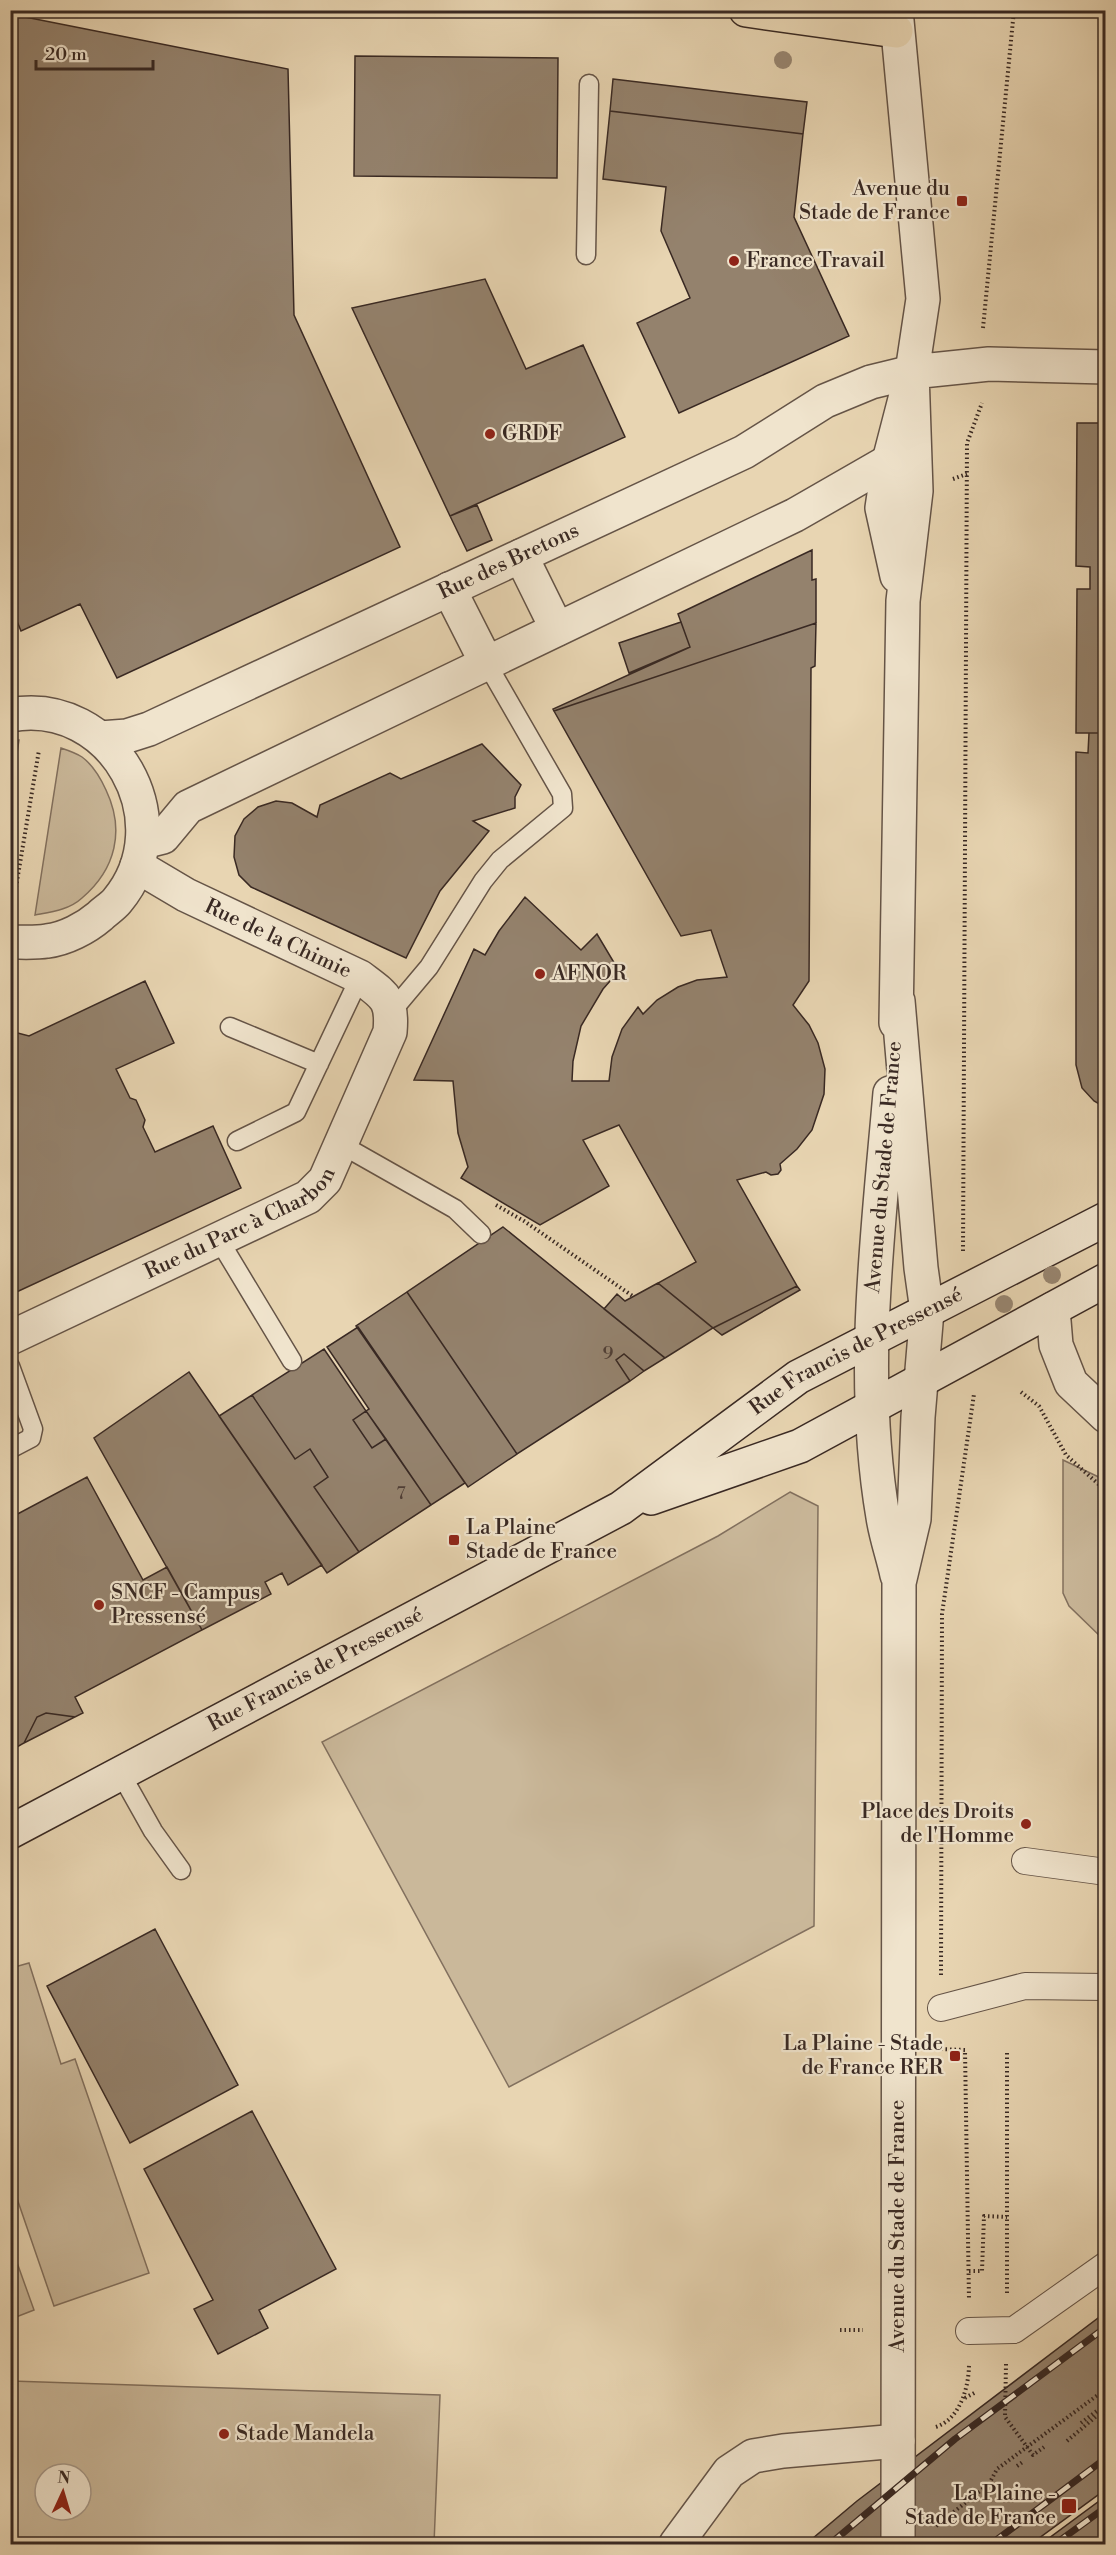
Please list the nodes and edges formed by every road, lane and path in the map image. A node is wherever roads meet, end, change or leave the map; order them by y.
1 (746, 10) edge
2 (1014, 10) edge
3 (896, 21) edge
4 (590, 84) dead end
5 (586, 255) dead end
6 (989, 364) junction
7 (1106, 367) edge
8 (912, 372) junction
9 (916, 441) junction
10 (889, 461) junction
11 (521, 556) junction
12 (449, 589) junction
13 (903, 601) junction
14 (557, 629) junction
15 (486, 662) junction
16 (10, 715) edge
17 (100, 738) junction
18 (39, 749) dead end
19 (140, 854) junction
20 (12, 909) dead end
21 (10, 942) edge
22 (360, 978) junction
23 (898, 1001) junction
24 (391, 1022) junction
25 (230, 1027) dead end
26 (319, 1064) junction
27 (237, 1141) dead end
28 (342, 1145) junction
29 (1106, 1219) edge
30 (482, 1234) dead end
31 (219, 1240) junction
32 (1106, 1280) edge
33 (972, 1288) junction
34 (1053, 1309) junction
35 (927, 1311) junction
36 (10, 1338) edge
37 (871, 1340) junction
38 (972, 1352) junction
39 (292, 1361) dead end
40 (10, 1366) edge
41 (921, 1381) junction
42 (1021, 1392) dead end
43 (872, 1407) junction
44 (1106, 1416) edge
45 (10, 1449) edge
46 (1106, 1491) edge
47 (621, 1508) junction
48 (899, 1582) junction
49 (121, 1774) junction
50 (10, 1832) edge
51 (1025, 1861) dead end
52 (181, 1870) dead end
53 (1106, 1872) edge
54 (1106, 1987) edge
55 (941, 2008) junction
56 (1007, 2051) dead end
57 (1007, 2217) junction
58 (1007, 2255) dead end
59 (1106, 2265) edge
60 (969, 2271) junction
61 (969, 2331) junction
62 (1106, 2389) edge
63 (976, 2392) dead end
64 (964, 2398) junction
65 (1005, 2404) dead end
66 (1106, 2406) edge
67 (1098, 2413) junction
68 (898, 2441) junction
69 (1067, 2441) dead end
70 (1027, 2446) junction
71 (1044, 2447) dead end
72 (1024, 2461) dead end
73 (1017, 2466) dead end
74 (929, 2531) dead end
75 (676, 2544) edge
76 (898, 2544) edge

1 - 3 highway
2 - 6 path
3 - 8 street, Avenue du Stade de France
4 - 5 lane
6 - 7 street, Rue des Bretons
6 - 8 street, Rue des Bretons
6 - 33 path
8 - 9 street, Avenue du Stade de France
8 - 10 street, Avenue du Stade de France
8 - 11 street, Rue des Bretons
9 - 10 street
9 - 13 street, Avenue du Stade de France
10 - 13 street, Avenue du Stade de France
10 - 14 street
11 - 12 street, Rue des Bretons
11 - 14 street
12 - 15 street
12 - 17 street, Rue des Bretons
13 - 23 street, Avenue du Stade de France
14 - 15 street
15 - 19 street
15 - 24 lane
16 - 17 street
17 - 19 street
18 - 20 path
19 - 21 street
19 - 22 street, Rue de la Chimie
22 - 24 street, Rue de la Chimie
22 - 26 lane
23 - 35 street, Avenue du Stade de France
23 - 37 street, Avenue du Stade de France
24 - 28 street, Rue du Parc à Charbon
25 - 26 lane
26 - 27 lane
28 - 30 lane
28 - 31 street, Rue du Parc à Charbon
29 - 33 street, Rue Francis de Pressensé
31 - 36 street, Rue du Parc à Charbon
31 - 39 lane
32 - 34 street, Rue Francis de Pressensé
33 - 35 street, Rue Francis de Pressensé
34 - 38 street, Rue Francis de Pressensé
34 - 44 street
35 - 37 street, Rue Francis de Pressensé
35 - 41 street, Avenue du Stade de France
37 - 43 street, Avenue du Stade de France
37 - 47 street, Rue Francis de Pressensé
38 - 41 street, Rue Francis de Pressensé
38 - 55 path
40 - 45 lane
41 - 43 street, Rue Francis de Pressensé
41 - 48 street, Avenue du Stade de France
42 - 46 path
43 - 47 street, Rue Francis de Pressensé
43 - 48 street, Avenue du Stade de France
47 - 49 street, Rue Francis de Pressensé
48 - 68 street, Avenue du Stade de France
49 - 50 street, Rue Francis de Pressensé
49 - 52 lane
51 - 53 street
54 - 55 street
55 - 60 path
56 - 57 path
57 - 58 path
57 - 60 path
59 - 61 street
60 - 61 path
61 - 64 path
62 - 70 path
63 - 64 path
64 - 68 path
65 - 70 path
66 - 67 path
66 - 67 path
67 - 69 path
68 - 75 street
68 - 76 street, Avenue du Stade de France
70 - 71 path
70 - 74 path
72 - 73 path

